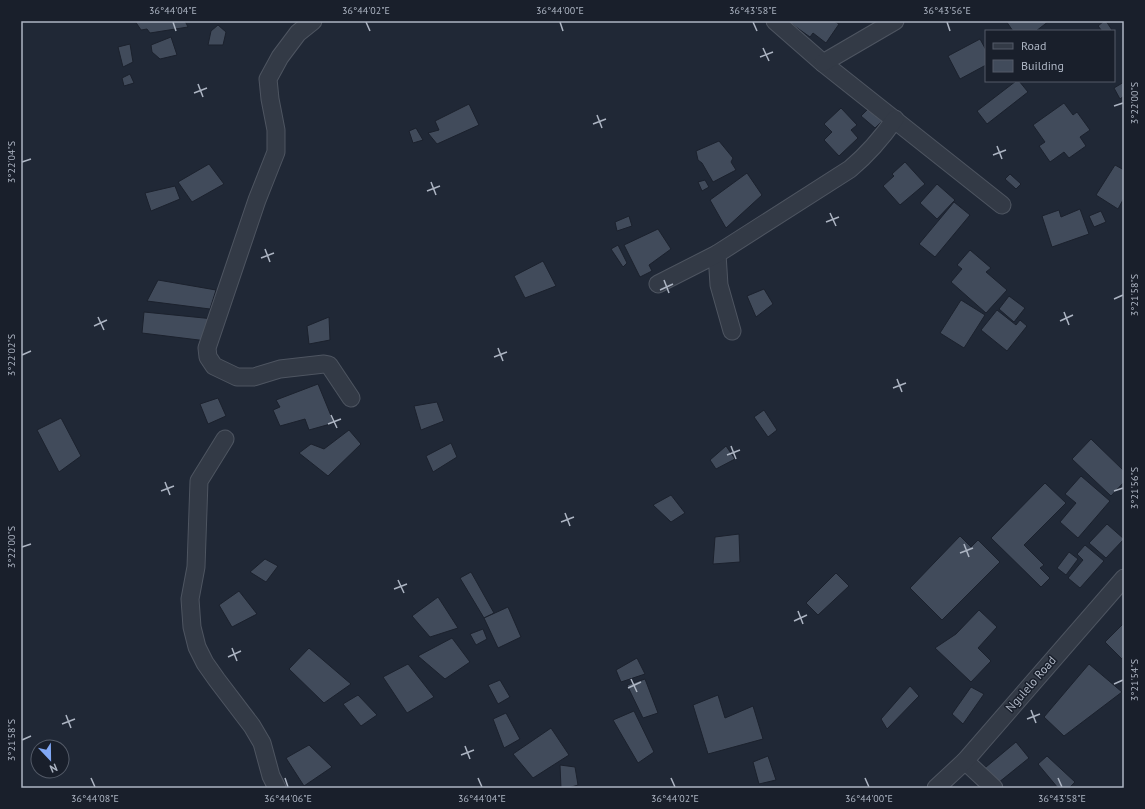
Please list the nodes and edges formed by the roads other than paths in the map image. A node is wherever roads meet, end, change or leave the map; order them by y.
1 (313, 21) edge
2 (775, 21) edge
3 (895, 21) edge
4 (823, 63) junction
5 (894, 119) junction
6 (1002, 205) dead end
7 (717, 254) junction
8 (658, 284) dead end
9 (732, 331) dead end
10 (351, 398) dead end
11 (225, 439) dead end
12 (1124, 578) edge
13 (965, 760) junction
14 (277, 788) edge
15 (936, 788) edge
16 (994, 788) edge

1 - 10 street
2 - 4 street
3 - 4 street
4 - 5 street
5 - 6 street
5 - 7 street
7 - 8 street
7 - 9 street
11 - 14 street
12 - 13 street, Ngulelo Road
13 - 15 street, Ngulelo Road
13 - 16 street

